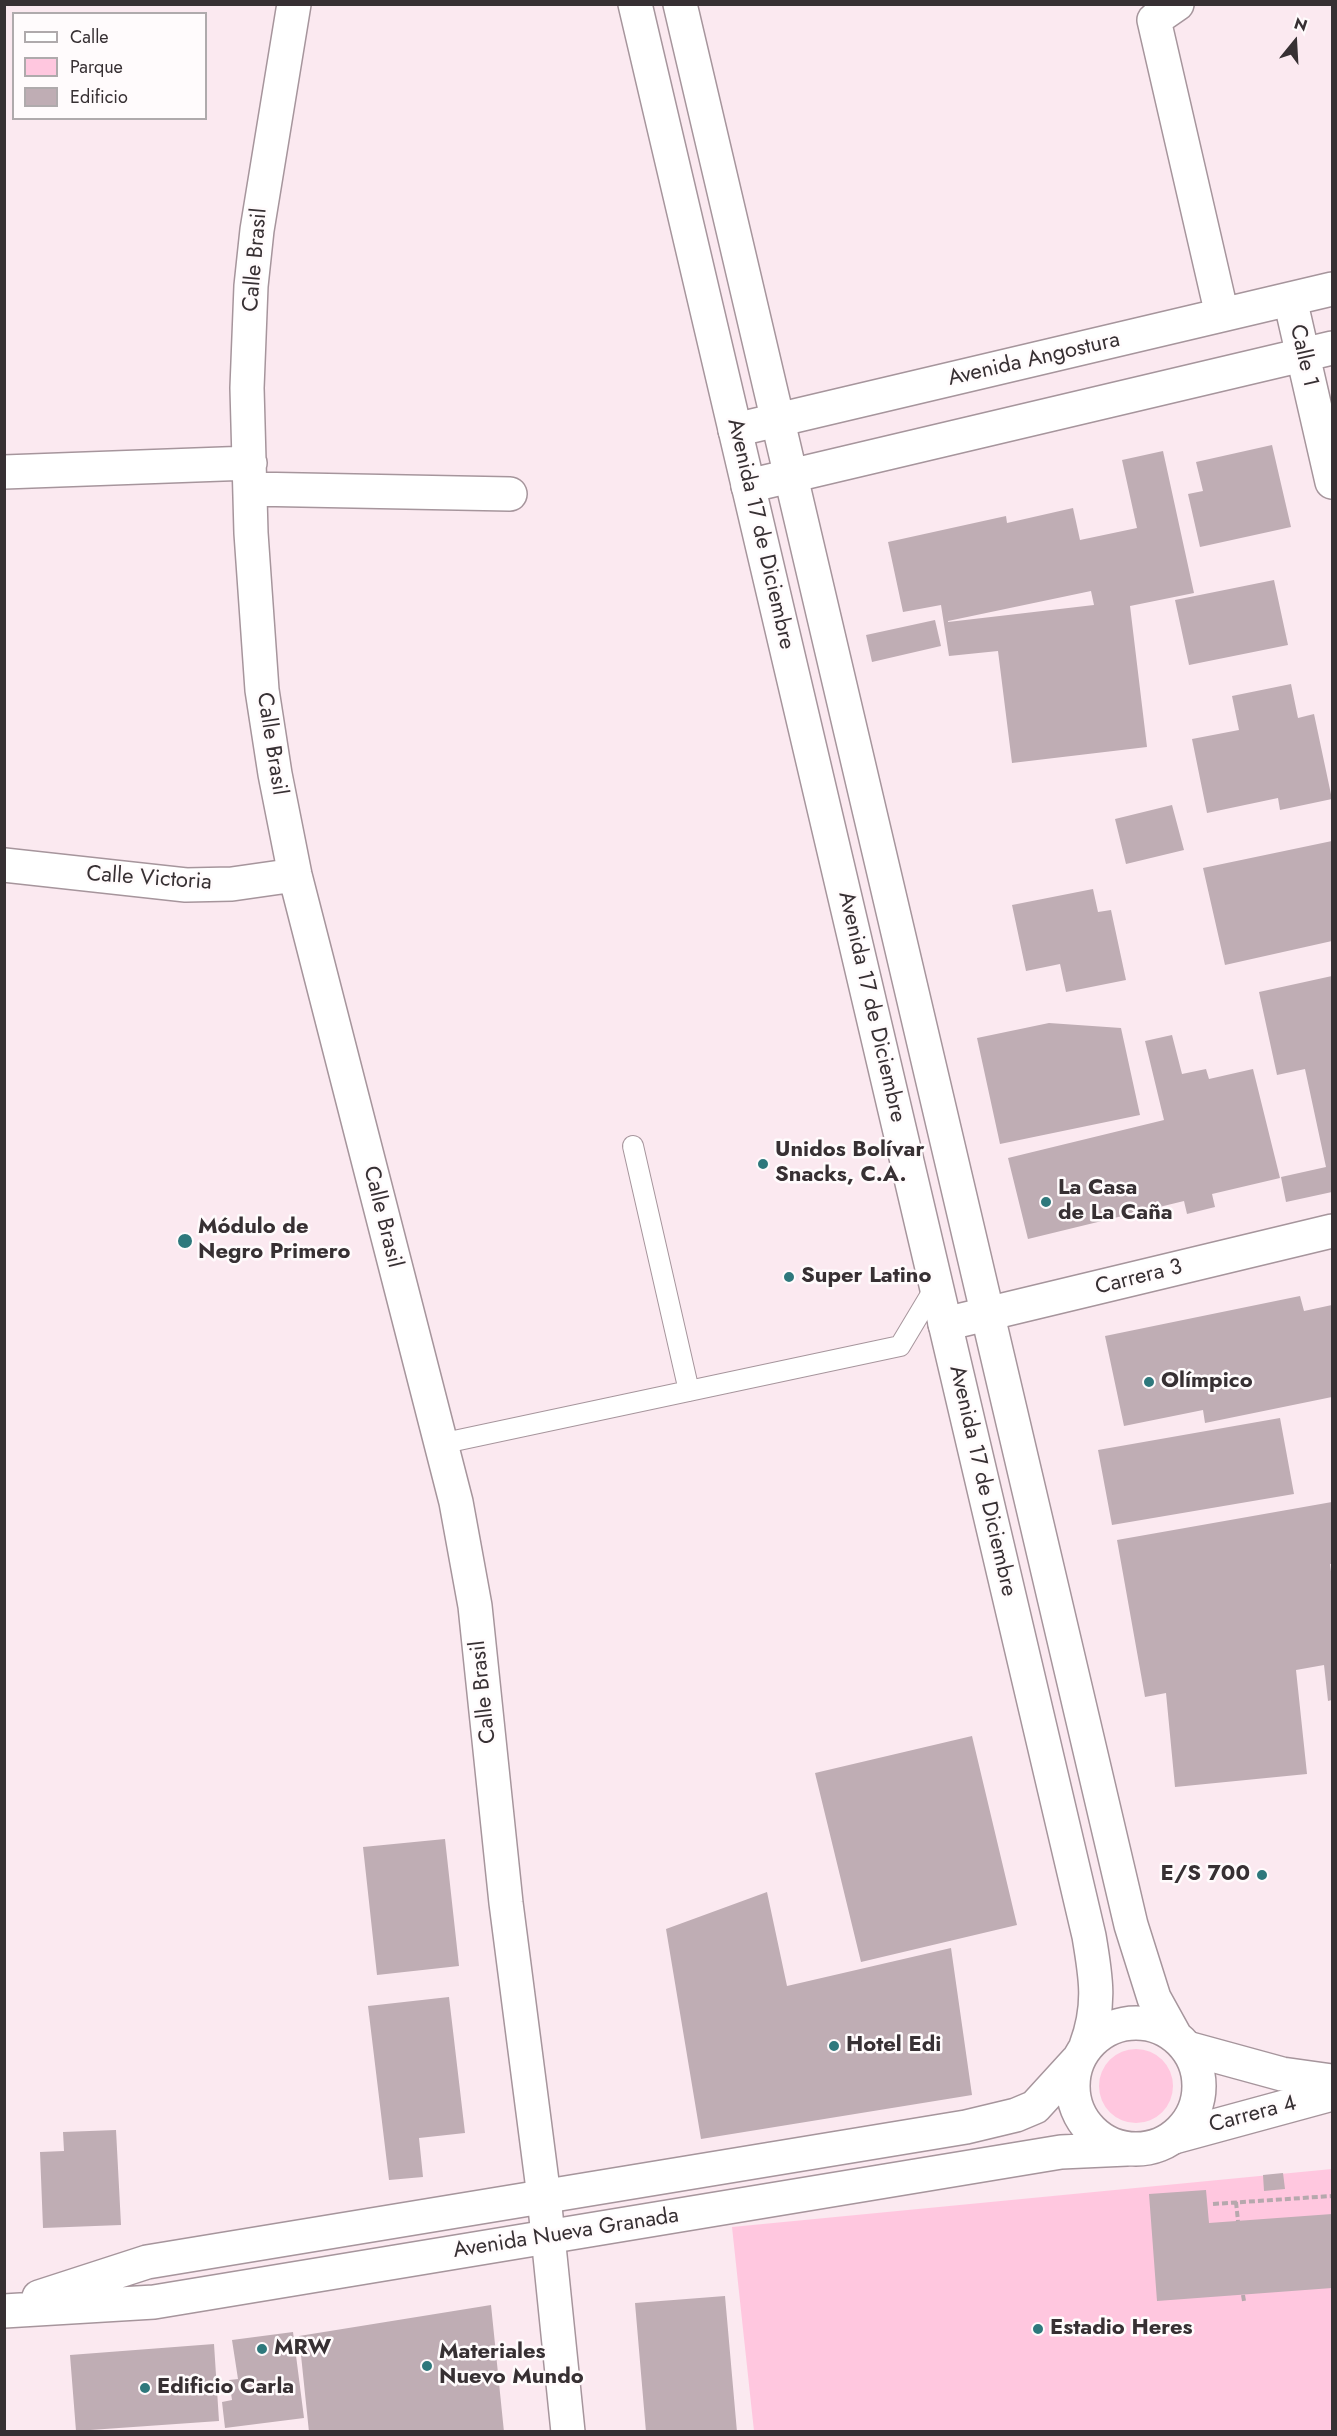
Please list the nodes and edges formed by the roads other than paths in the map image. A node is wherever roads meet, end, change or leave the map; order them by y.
1 (294, 4) edge
2 (635, 4) edge
3 (680, 4) edge
4 (1178, 4) edge
5 (1332, 289) edge
6 (1290, 299) junction
7 (1222, 315) junction
8 (1318, 352) edge
9 (777, 420) junction
10 (735, 430) junction
11 (4, 472) edge
12 (250, 476) junction
13 (790, 476) junction
14 (1332, 482) edge
15 (748, 486) junction
16 (510, 494) dead end
17 (4, 865) edge
18 (295, 875) junction
19 (633, 1146) dead end
20 (1332, 1231) edge
21 (936, 1286) junction
22 (987, 1314) junction
23 (945, 1324) junction
24 (689, 1391) junction
25 (440, 1444) junction
26 (1181, 2042) junction
27 (1081, 2053) junction
28 (1332, 2081) edge
29 (1332, 2094) edge
30 (1174, 2137) junction
31 (1127, 2149) junction
32 (544, 2197) junction
33 (548, 2237) junction
34 (4, 2310) edge
35 (568, 2432) edge

1 - 12 street, Calle Brasil
2 - 10 street, Avenida 17 de Diciembre
3 - 9 street, Avenida 17 de Diciembre
4 - 7 street
5 - 6 street, Avenida Angostura
6 - 7 street, Avenida Angostura
6 - 8 street, Calle 1
7 - 9 street, Avenida Angostura
8 - 13 street
8 - 14 street, Calle 1
9 - 10 street, Avenida Angostura
9 - 13 street, Avenida 17 de Diciembre
10 - 15 street, Avenida 17 de Diciembre
11 - 12 street
12 - 16 street
12 - 18 street, Calle Brasil
13 - 15 street
13 - 22 street, Avenida 17 de Diciembre
15 - 21 street, Avenida 17 de Diciembre
17 - 18 street, Calle Victoria
18 - 25 street, Calle Brasil
19 - 24 lane
20 - 22 street, Carrera 3
21 - 23 street, Avenida 17 de Diciembre
21 - 24 lane
22 - 23 street, Carrera 3
22 - 26 street, Avenida 17 de Diciembre
23 - 27 street, Avenida 17 de Diciembre
24 - 25 lane
25 - 32 street, Calle Brasil
26 - 27 street
26 - 28 street, Carrera 4
26 - 30 street
27 - 31 street
27 - 32 street, Avenida Nueva Granada
29 - 30 street, Carrera 4
30 - 31 street
31 - 33 street, Avenida Nueva Granada
32 - 33 street, Calle Brasil
32 - 34 street, Avenida Nueva Granada
33 - 34 street, Avenida Nueva Granada
33 - 35 street, Calle Brasil

